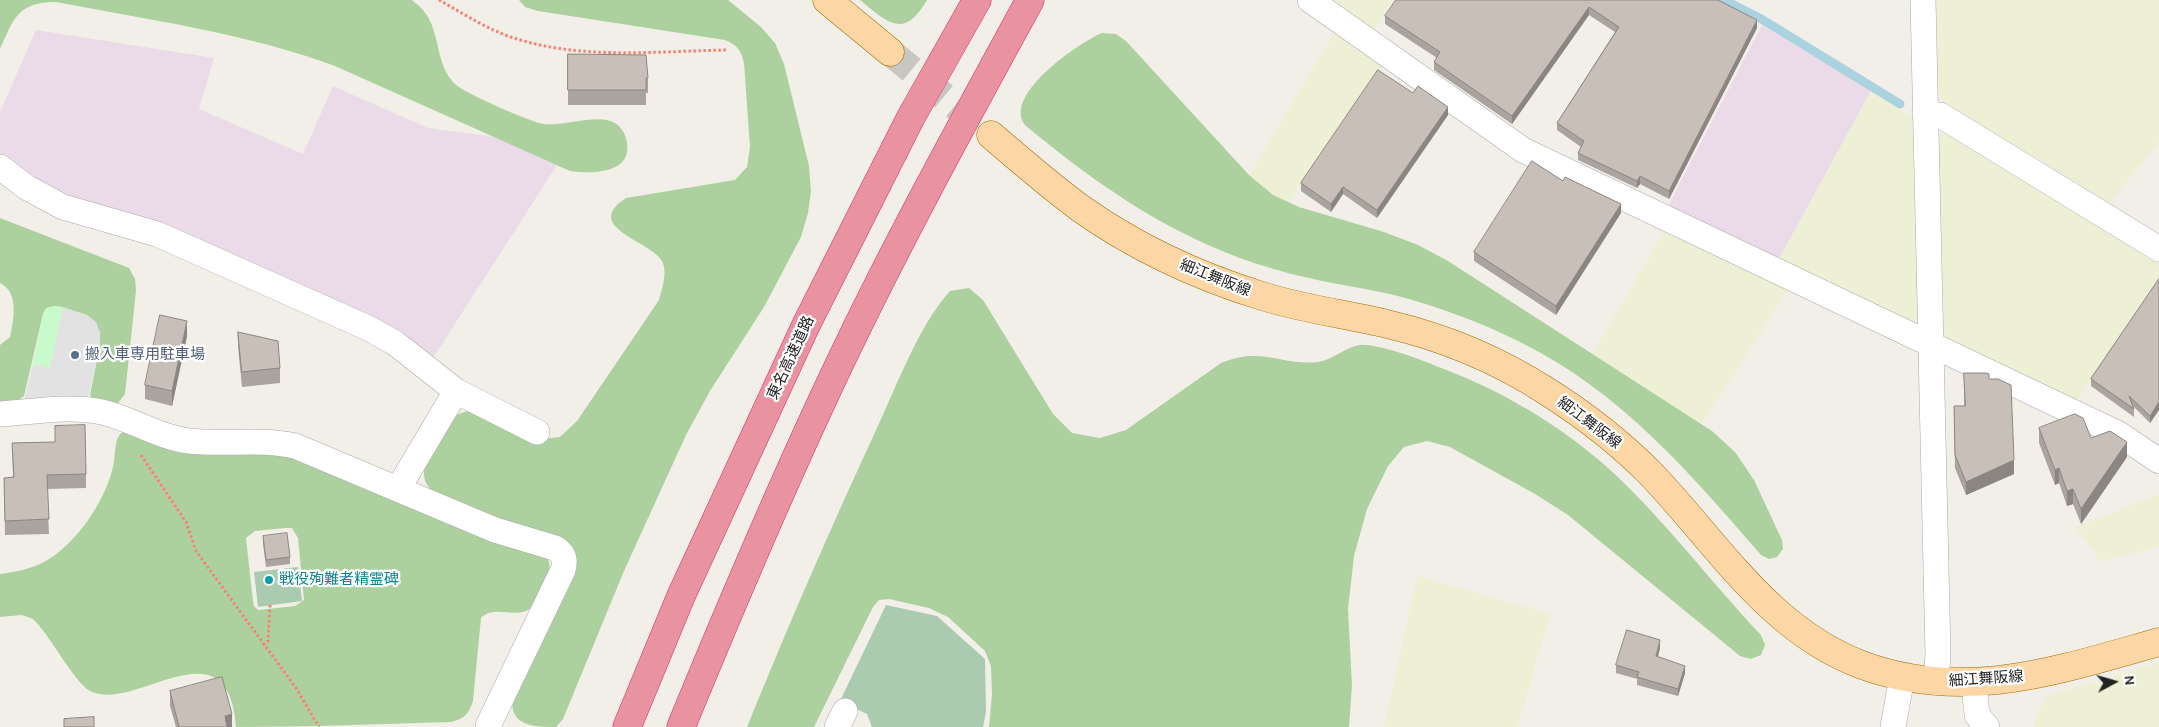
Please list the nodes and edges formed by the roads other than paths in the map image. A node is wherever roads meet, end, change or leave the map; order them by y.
1 (827, 0) edge
2 (978, 0) edge
3 (1030, 0) edge
4 (1310, 0) edge
5 (1923, 0) edge
6 (890, 52) tunnel mouth
7 (1925, 115) junction
8 (991, 135) tunnel mouth
9 (0, 167) edge
10 (2159, 249) edge
11 (1931, 345) junction
12 (456, 391) junction
13 (0, 414) edge
14 (537, 432) dead end
15 (2159, 461) edge
16 (398, 489) junction
17 (2159, 642) edge
18 (1902, 677) junction
19 (1936, 682) junction
20 (1974, 683) junction
21 (488, 727) edge
22 (627, 727) edge
23 (681, 727) edge
24 (1893, 727) edge
25 (1987, 727) edge

1 - 6 main road
2 - 22 highway, 東名高速道路
3 - 23 highway
4 - 11 street
5 - 7 street
7 - 10 street
7 - 11 street
8 - 18 main road, 細江舞阪線
9 - 12 street
11 - 15 street
11 - 19 street
12 - 14 street
12 - 16 street
13 - 16 street
16 - 21 street
17 - 20 main road, 細江舞阪線
18 - 19 main road, 細江舞阪線
18 - 24 street
19 - 20 main road, 細江舞阪線
20 - 25 street

